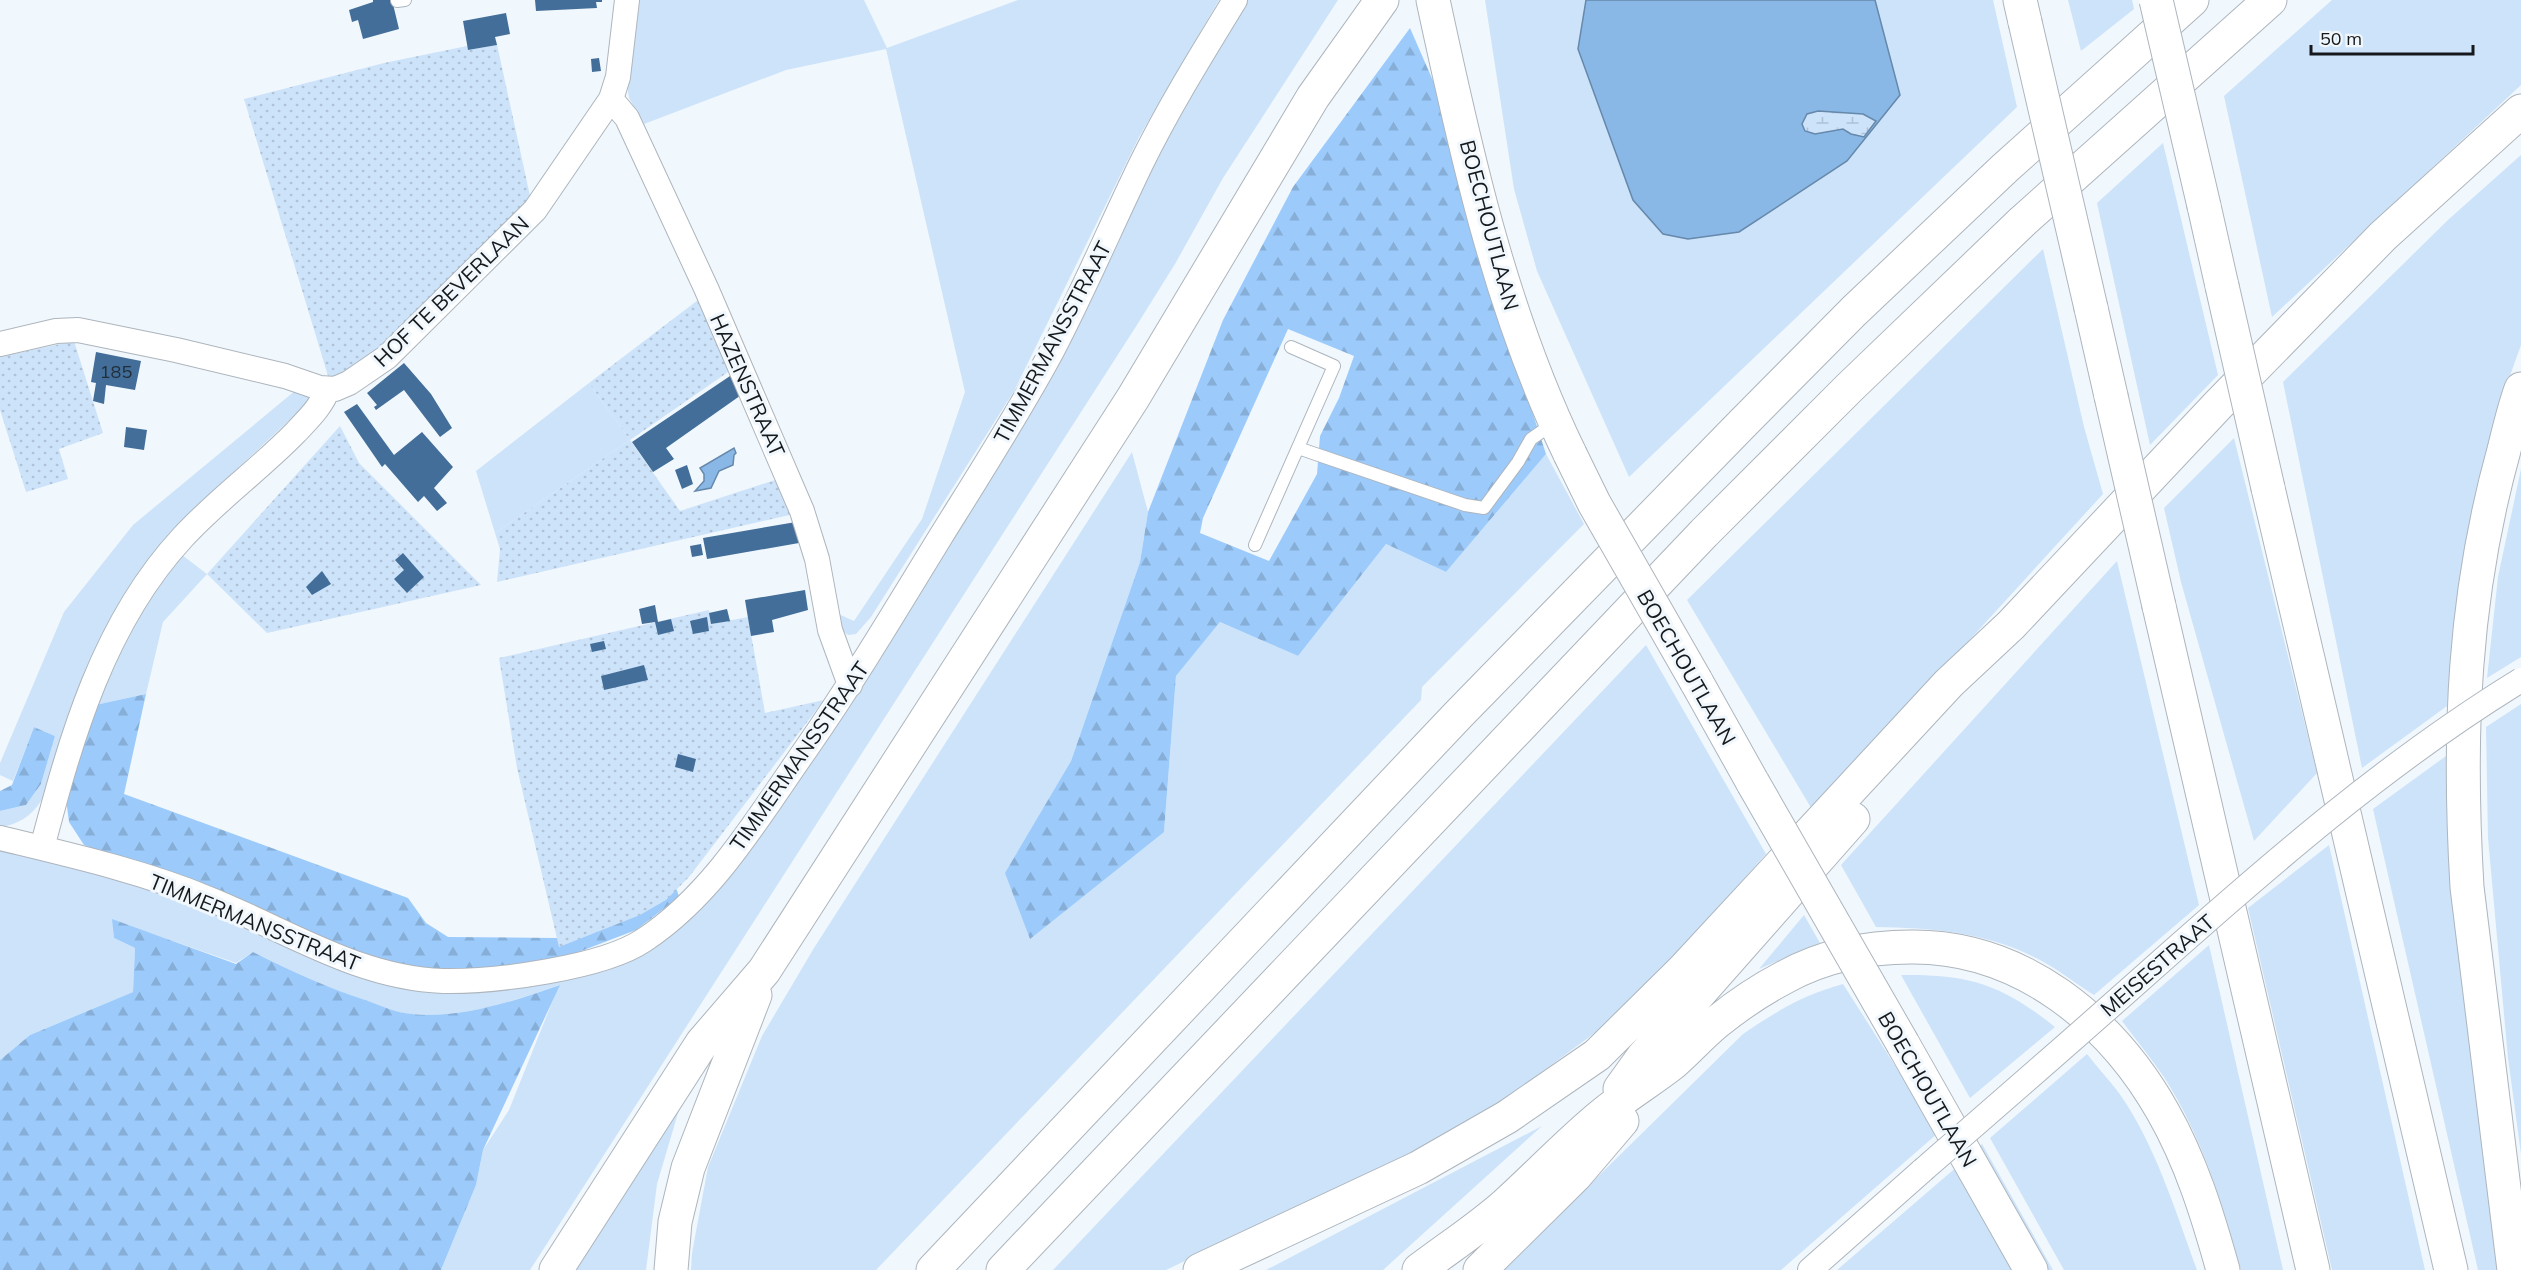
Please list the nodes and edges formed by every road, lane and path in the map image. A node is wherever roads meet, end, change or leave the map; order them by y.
1 (627, 0) edge
2 (1234, 0) edge
3 (1382, 0) edge
4 (2156, 0) edge
5 (2192, 0) edge
6 (2270, 0) edge
7 (1436, 11) edge
8 (2023, 11) edge
9 (611, 99) junction
10 (2521, 111) edge
11 (0, 344) edge
12 (1291, 347) dead end
13 (328, 389) junction
14 (2521, 389) edge
15 (1555, 422) junction
16 (1298, 448) junction
17 (1255, 545) dead end
18 (2011, 624) junction
19 (2521, 680) edge
20 (850, 685) junction
21 (0, 838) edge
22 (42, 849) junction
23 (764, 971) junction
24 (1673, 1063) junction
25 (1602, 1115) junction
26 (556, 1270) edge
27 (671, 1270) edge
28 (933, 1270) edge
29 (1003, 1270) edge
30 (1200, 1270) edge
31 (1419, 1270) edge
32 (1480, 1270) edge
33 (1810, 1270) edge
34 (2031, 1270) edge
35 (2223, 1270) edge
36 (2313, 1270) edge
37 (2451, 1270) edge
38 (2514, 1270) edge

1 - 9 street, HOF TE BEVERLAAN
2 - 20 street, TIMMERMANSSTRAAT
3 - 23 main road
4 - 37 main road, bridge
5 - 28 main road
6 - 29 main road
7 - 15 main road, BOECHOUTLAAN
8 - 36 main road, bridge
9 - 13 street, HOF TE BEVERLAAN
9 - 20 street, HAZENSTRAAT
10 - 18 main road
11 - 13 street
12 - 16 lane
13 - 22 street
14 - 38 main road
15 - 16 lane
15 - 34 main road, BOECHOUTLAAN, bridge
16 - 17 lane
18 - 25 main road
18 - 30 main road
19 - 33 street, MEISESTRAAT, bridge
20 - 22 street, TIMMERMANSSTRAAT
21 - 22 street, TIMMERMANSSTRAAT
23 - 26 main road
23 - 27 main road
24 - 25 main road
24 - 32 main road
24 - 35 main road
25 - 31 main road

